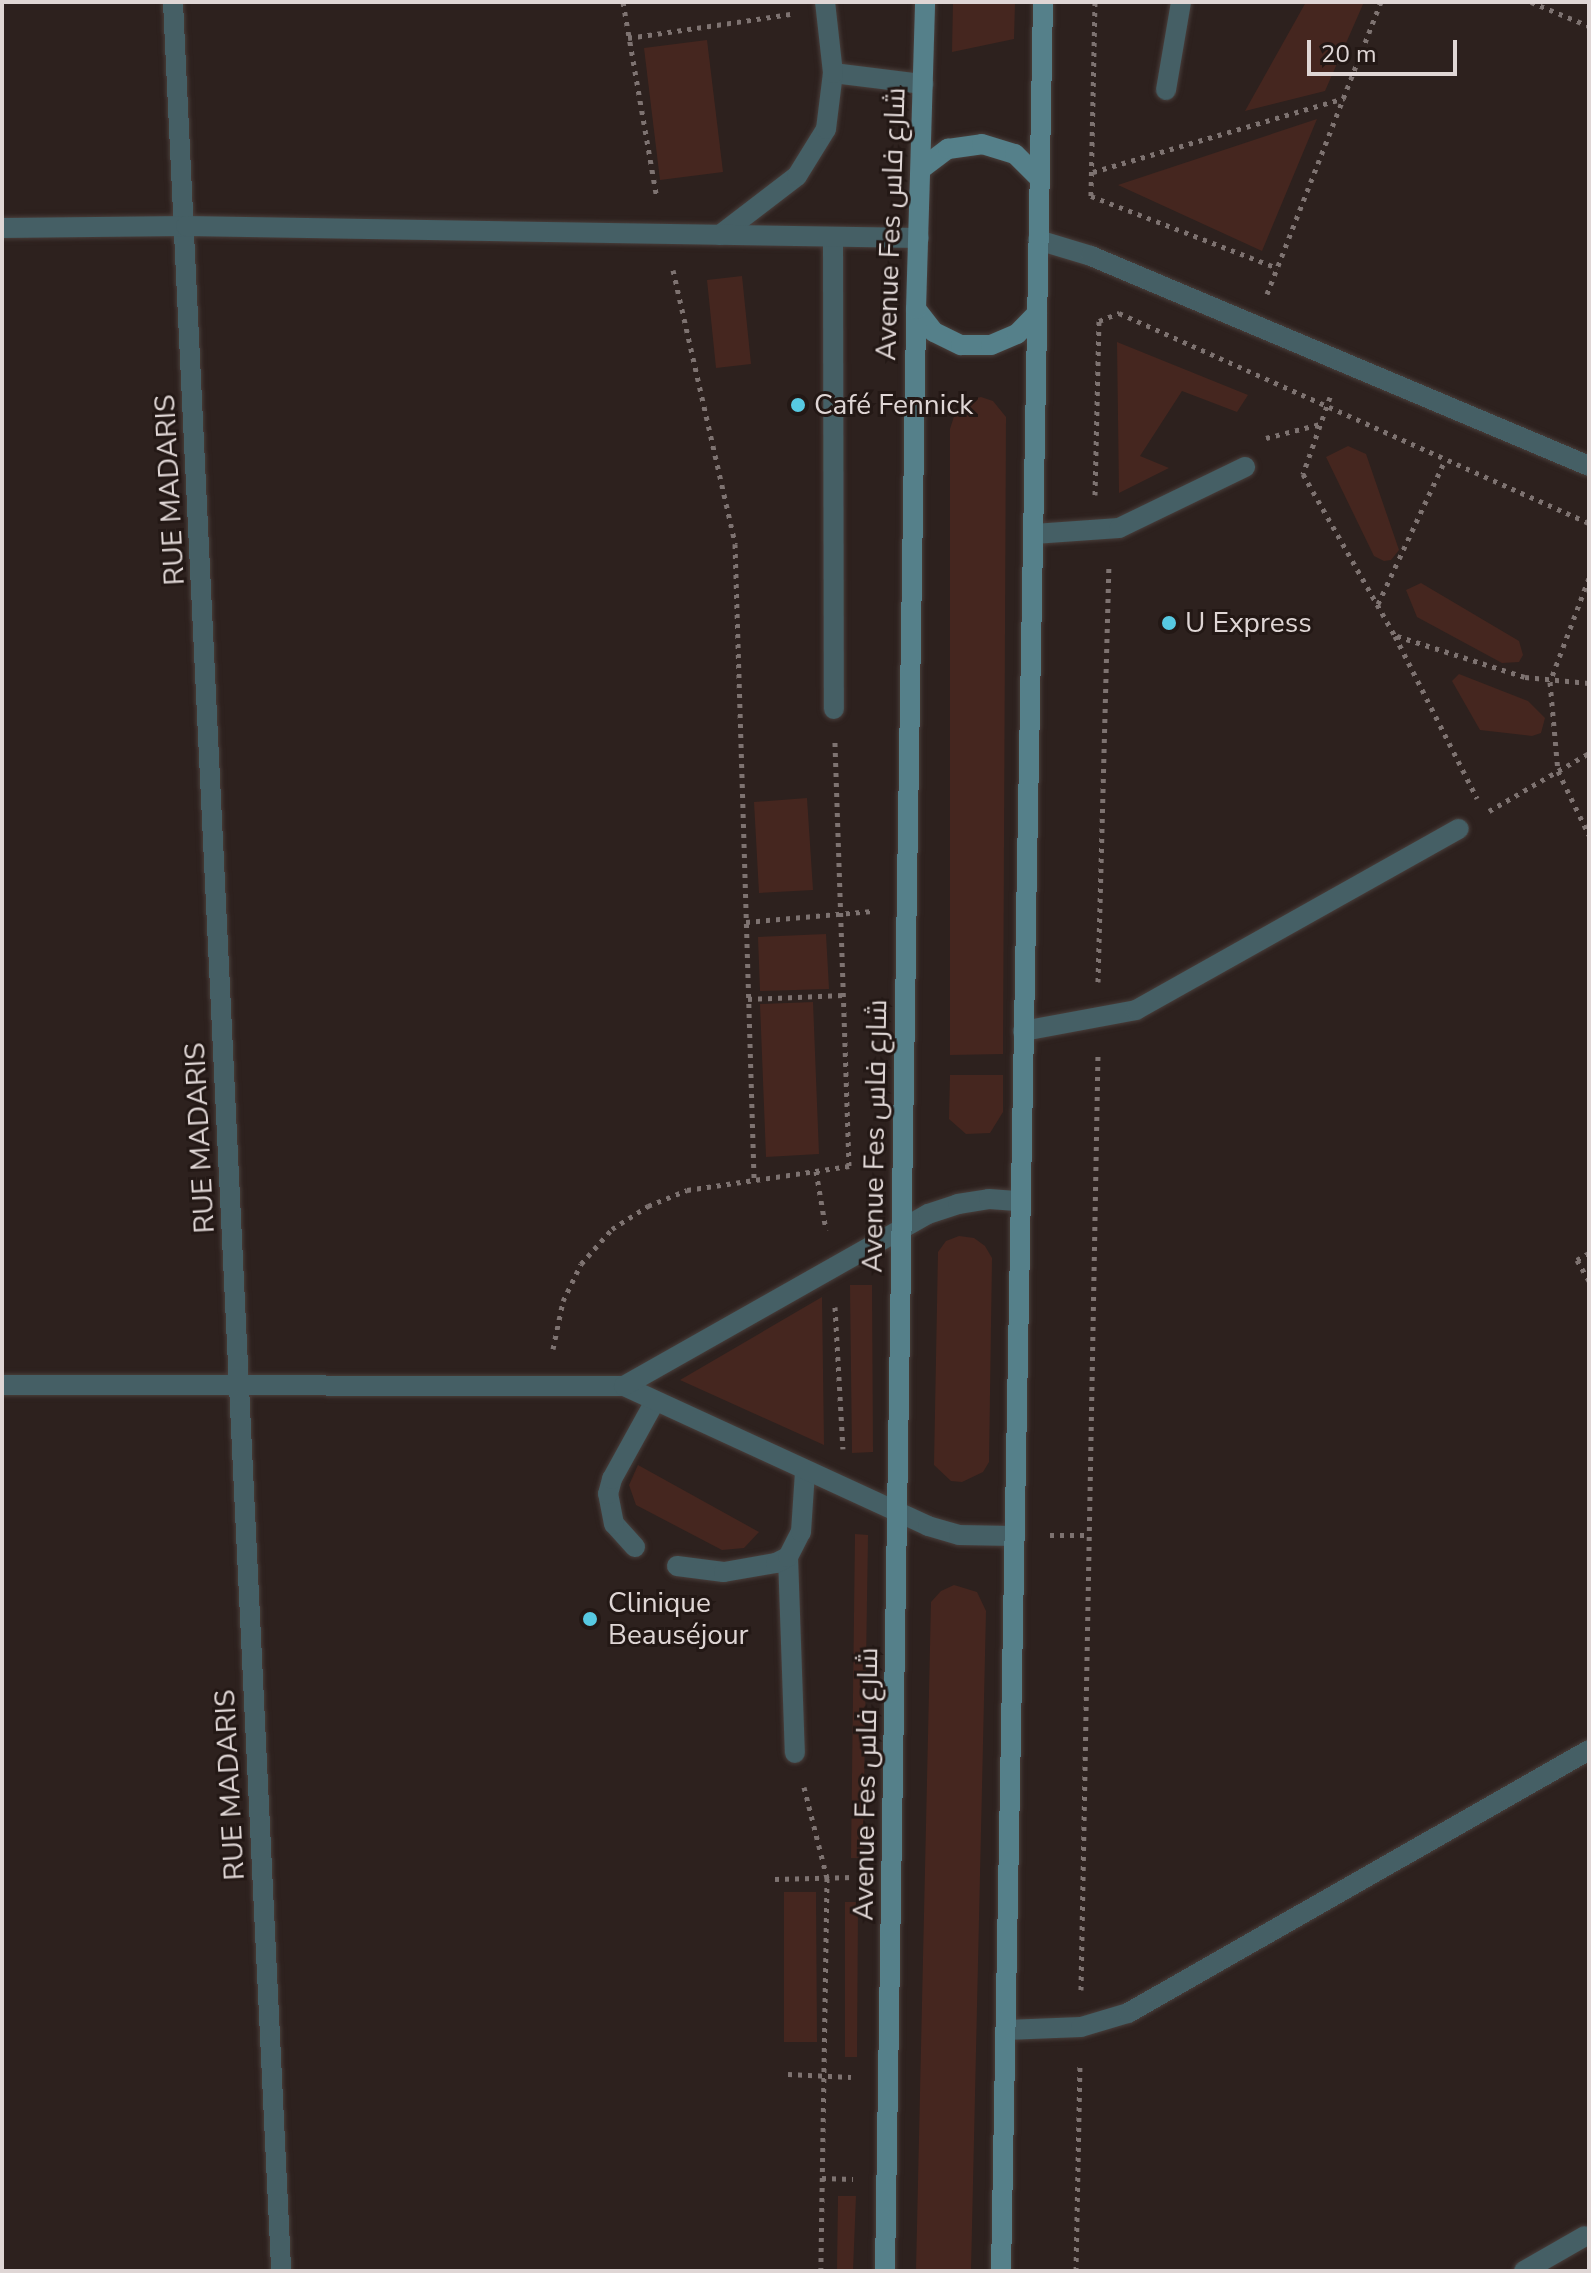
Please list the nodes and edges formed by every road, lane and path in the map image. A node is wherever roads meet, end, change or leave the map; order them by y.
1 (173, 2) edge
2 (623, 2) edge
3 (925, 2) edge
4 (1043, 2) edge
5 (1095, 2) edge
6 (1181, 2) edge
7 (1381, 2) edge
8 (1531, 2) edge
9 (825, 6) edge
10 (1589, 26) edge
11 (628, 38) junction
12 (833, 73) junction
13 (923, 84) junction
14 (1166, 90) dead end
15 (1345, 98) junction
16 (921, 169) junction
17 (1092, 172) junction
18 (1039, 178) junction
19 (186, 226) junction
20 (2, 228) edge
21 (664, 232) junction
22 (720, 235) junction
23 (833, 237) junction
24 (919, 238) junction
25 (1038, 240) junction
26 (1278, 268) junction
27 (916, 309) junction
28 (1037, 313) junction
29 (1255, 325) junction
30 (1343, 362) junction
31 (1326, 407) junction
32 (1320, 424) junction
33 (1258, 440) dead end
34 (1445, 460) junction
35 (1589, 466) edge
36 (1245, 467) dead end
37 (1589, 523) edge
38 (1110, 530) junction
39 (1034, 534) junction
40 (1589, 578) edge
41 (1378, 605) junction
42 (1395, 636) junction
43 (1550, 682) junction
44 (1589, 683) edge
45 (834, 709) joint
46 (1589, 753) edge
47 (1558, 771) junction
48 (1484, 814) junction
49 (1459, 829) joint
50 (1589, 835) edge
51 (906, 908) junction
52 (841, 914) junction
53 (746, 922) junction
54 (843, 995) junction
55 (748, 999) junction
56 (1098, 1020) junction
57 (1023, 1031) junction
58 (816, 1171) junction
59 (754, 1178) junction
60 (1020, 1201) junction
61 (900, 1230) junction
62 (1589, 1253) edge
63 (833, 1267) junction
64 (1589, 1281) edge
65 (239, 1384) junction
66 (2, 1385) edge
67 (545, 1385) junction
68 (624, 1386) junction
69 (655, 1401) junction
70 (805, 1472) junction
71 (846, 1490) junction
72 (898, 1513) junction
73 (1014, 1536) junction
74 (635, 1547) dead end
75 (788, 1557) junction
76 (677, 1566) dead end
77 (1589, 1750) edge
78 (795, 1753) joint
79 (892, 1877) junction
80 (827, 1878) junction
81 (775, 1879) dead end
82 (1081, 2027) junction
83 (1006, 2030) junction
84 (788, 2074) dead end
85 (823, 2075) junction
86 (889, 2078) junction
87 (1585, 2236) dead end
88 (281, 2271) edge
89 (821, 2271) edge
90 (885, 2271) edge
91 (1001, 2271) edge
92 (1076, 2271) edge
93 (1524, 2271) edge

1 - 19 street, RUE MADARIS
2 - 11 path
3 - 13 main road, Avenue Fes شارع فاس
4 - 18 main road
5 - 17 path
6 - 14 street
7 - 15 path
8 - 10 path
9 - 11 path
9 - 12 street
11 - 21 path
12 - 13 street
12 - 22 street
13 - 16 main road, Avenue Fes شارع فاس
15 - 17 path
15 - 26 path
16 - 18 main road
16 - 24 main road, Avenue Fes شارع فاس
17 - 26 path
18 - 25 main road
19 - 20 street
19 - 21 street
19 - 65 street, RUE MADARIS
21 - 22 street
21 - 53 path
22 - 23 street
23 - 24 street
23 - 45 street
24 - 27 main road, Avenue Fes شارع فاس
25 - 28 main road
25 - 29 street
26 - 29 path
27 - 28 main road
27 - 51 main road, Avenue Fes شارع فاس
28 - 39 main road
29 - 30 street
30 - 31 path
30 - 35 street
31 - 32 path
31 - 34 path
31 - 38 path
32 - 33 path
32 - 41 path
34 - 37 path
34 - 41 path
36 - 38 street
38 - 39 street
38 - 56 path
39 - 57 main road
40 - 43 path
41 - 42 path
42 - 43 path
42 - 48 path
43 - 44 path
43 - 47 path
45 - 52 path
46 - 47 path
47 - 48 path
47 - 50 path
48 - 49 path
49 - 56 street
51 - 52 path
51 - 61 main road, Avenue Fes شارع فاس
52 - 53 path
52 - 54 path
53 - 55 path
54 - 55 path
54 - 58 path
55 - 59 path
56 - 57 street
56 - 82 path
57 - 60 main road
58 - 59 path
58 - 63 path
59 - 67 path
60 - 61 street
60 - 73 main road
61 - 63 street
61 - 72 main road, Avenue Fes شارع فاس
62 - 64 path
63 - 68 street
63 - 71 path
65 - 66 street
65 - 67 street
65 - 88 street, RUE MADARIS
67 - 68 street
68 - 69 street
69 - 70 street
69 - 74 street
70 - 71 street
70 - 75 street
71 - 72 street
72 - 73 street
72 - 79 main road, Avenue Fes شارع فاس
73 - 83 main road
75 - 76 street
75 - 78 street
77 - 82 street
78 - 80 path
79 - 80 path
79 - 86 main road, Avenue Fes شارع فاس
80 - 81 path
80 - 85 path
82 - 83 street
82 - 92 path
83 - 91 main road
84 - 85 path
85 - 86 path
85 - 89 path
86 - 90 main road, Avenue Fes شارع فاس
87 - 93 street

